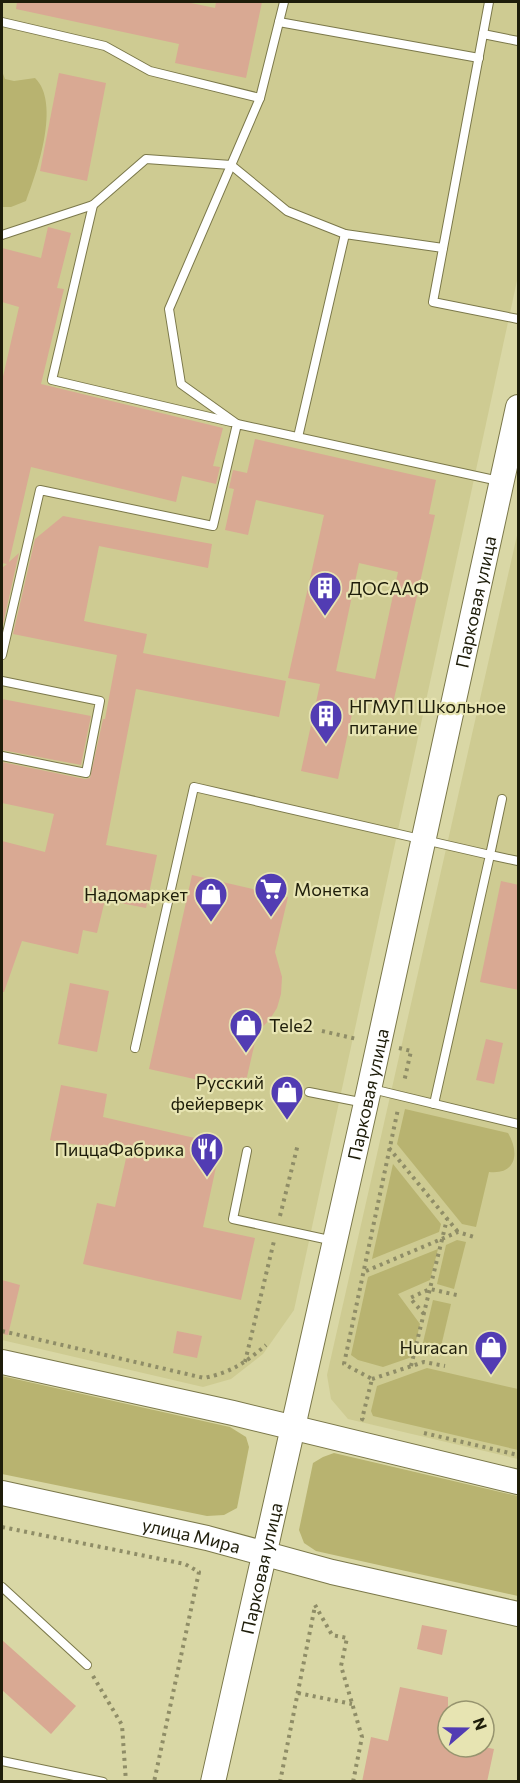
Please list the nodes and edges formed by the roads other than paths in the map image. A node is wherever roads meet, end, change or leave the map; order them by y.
1 (284, 2) edge
2 (489, 2) edge
3 (2, 22) edge
4 (279, 22) junction
5 (483, 34) junction
6 (519, 41) edge
7 (478, 58) junction
8 (260, 98) junction
9 (231, 165) junction
10 (93, 206) junction
11 (345, 234) junction
12 (2, 235) edge
13 (443, 248) junction
14 (519, 319) edge
15 (519, 407) edge
16 (237, 424) junction
17 (298, 437) junction
18 (502, 482) junction
19 (2, 655) edge
20 (2, 681) edge
21 (2, 756) edge
22 (502, 800) dead end
23 (424, 840) junction
24 (490, 855) junction
25 (519, 861) edge
26 (135, 1047) dead end
27 (309, 1092) dead end
28 (367, 1096) junction
29 (434, 1104) junction
30 (519, 1124) edge
31 (247, 1151) dead end
32 (334, 1241) junction
33 (2, 1362) edge
34 (292, 1428) junction
35 (519, 1482) edge
36 (2, 1493) edge
37 (263, 1554) junction
38 (2, 1587) edge
39 (519, 1614) edge
40 (87, 1665) road end
41 (2, 1761) edge
42 (103, 1782) edge
43 (213, 1782) edge

1 - 4 lane
2 - 5 lane
3 - 8 lane
4 - 7 lane
4 - 8 lane
5 - 6 lane
5 - 7 lane
7 - 13 lane
8 - 9 lane
9 - 10 lane
9 - 11 lane
9 - 16 lane
10 - 12 lane
10 - 16 lane
11 - 13 lane
11 - 17 lane
13 - 14 lane
15 - 18 main road, Парковая улица
16 - 17 lane
16 - 19 lane
17 - 18 lane
18 - 23 main road, Парковая улица
20 - 21 lane
22 - 24 lane
23 - 24 lane
23 - 26 lane
23 - 28 main road, Парковая улица
24 - 25 lane
24 - 29 lane
27 - 28 lane
28 - 29 lane
28 - 32 main road, Парковая улица
29 - 30 lane
31 - 32 lane
32 - 34 main road, Парковая улица
33 - 34 main road
34 - 35 main road
34 - 37 main road, Парковая улица
36 - 37 main road, улица Мира
37 - 39 main road, улица Мира
37 - 43 main road, Парковая улица
38 - 40 lane
41 - 42 lane

